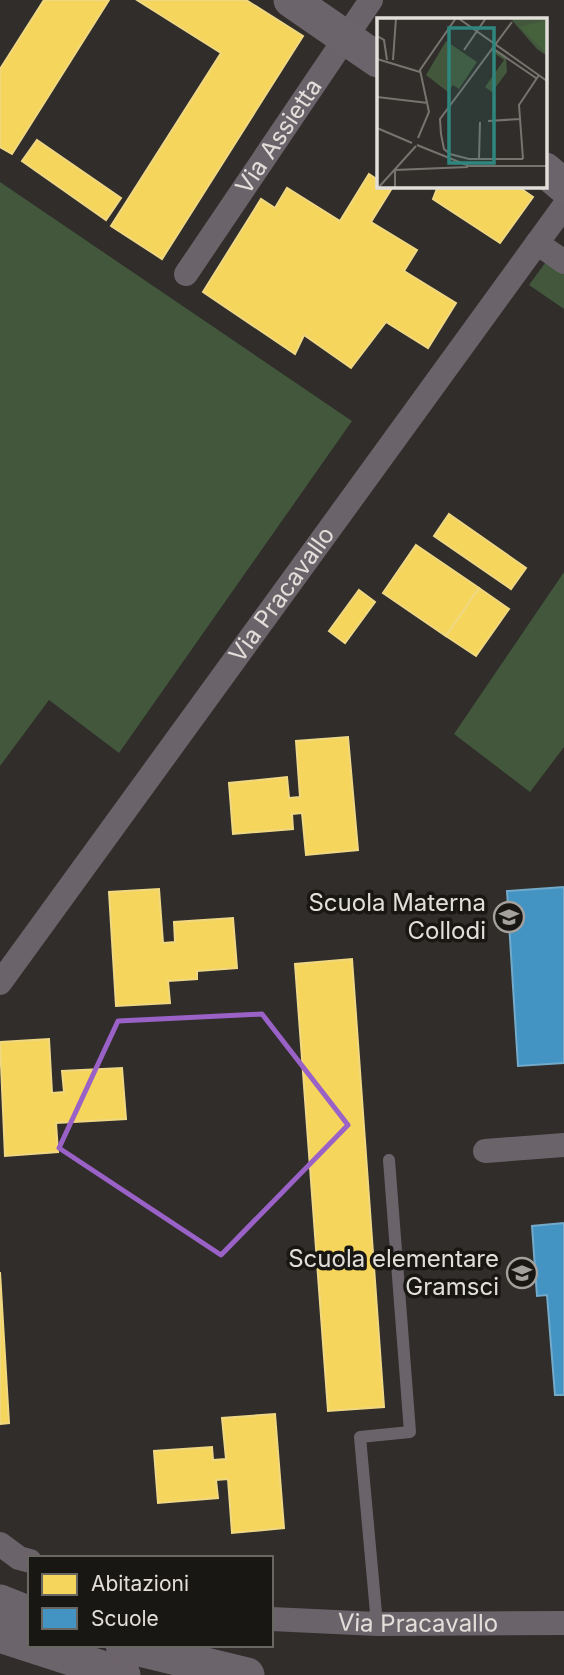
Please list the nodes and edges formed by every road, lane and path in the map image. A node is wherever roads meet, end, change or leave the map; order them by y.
1 (291, 0) edge
2 (371, 0) edge
3 (345, 38) junction
4 (377, 59) edge
5 (546, 171) edge
6 (564, 186) edge
7 (564, 206) edge
8 (537, 243) junction
9 (564, 262) edge
10 (186, 274) dead end
11 (0, 982) edge
12 (564, 1145) edge
13 (485, 1152) dead end
14 (389, 1160) dead end
15 (0, 1544) edge
16 (28, 1560) edge
17 (0, 1602) edge
18 (28, 1613) edge
19 (273, 1619) edge
20 (564, 1623) edge
21 (377, 1625) junction
22 (0, 1634) edge
23 (131, 1647) edge
24 (69, 1667) edge
25 (123, 1675) edge
26 (247, 1675) edge

1 - 3 main road
2 - 3 street, Via Assietta
3 - 4 main road
3 - 10 street, Via Assietta
5 - 6 main road
7 - 8 street, Via Pracavallo
8 - 9 street
8 - 11 street, Via Pracavallo
12 - 13 street
14 - 21 lane
15 - 16 street
17 - 18 main road
19 - 21 street, Via Pracavallo
20 - 21 street, Via Pracavallo
22 - 24 main road
23 - 26 main road
24 - 25 main road

